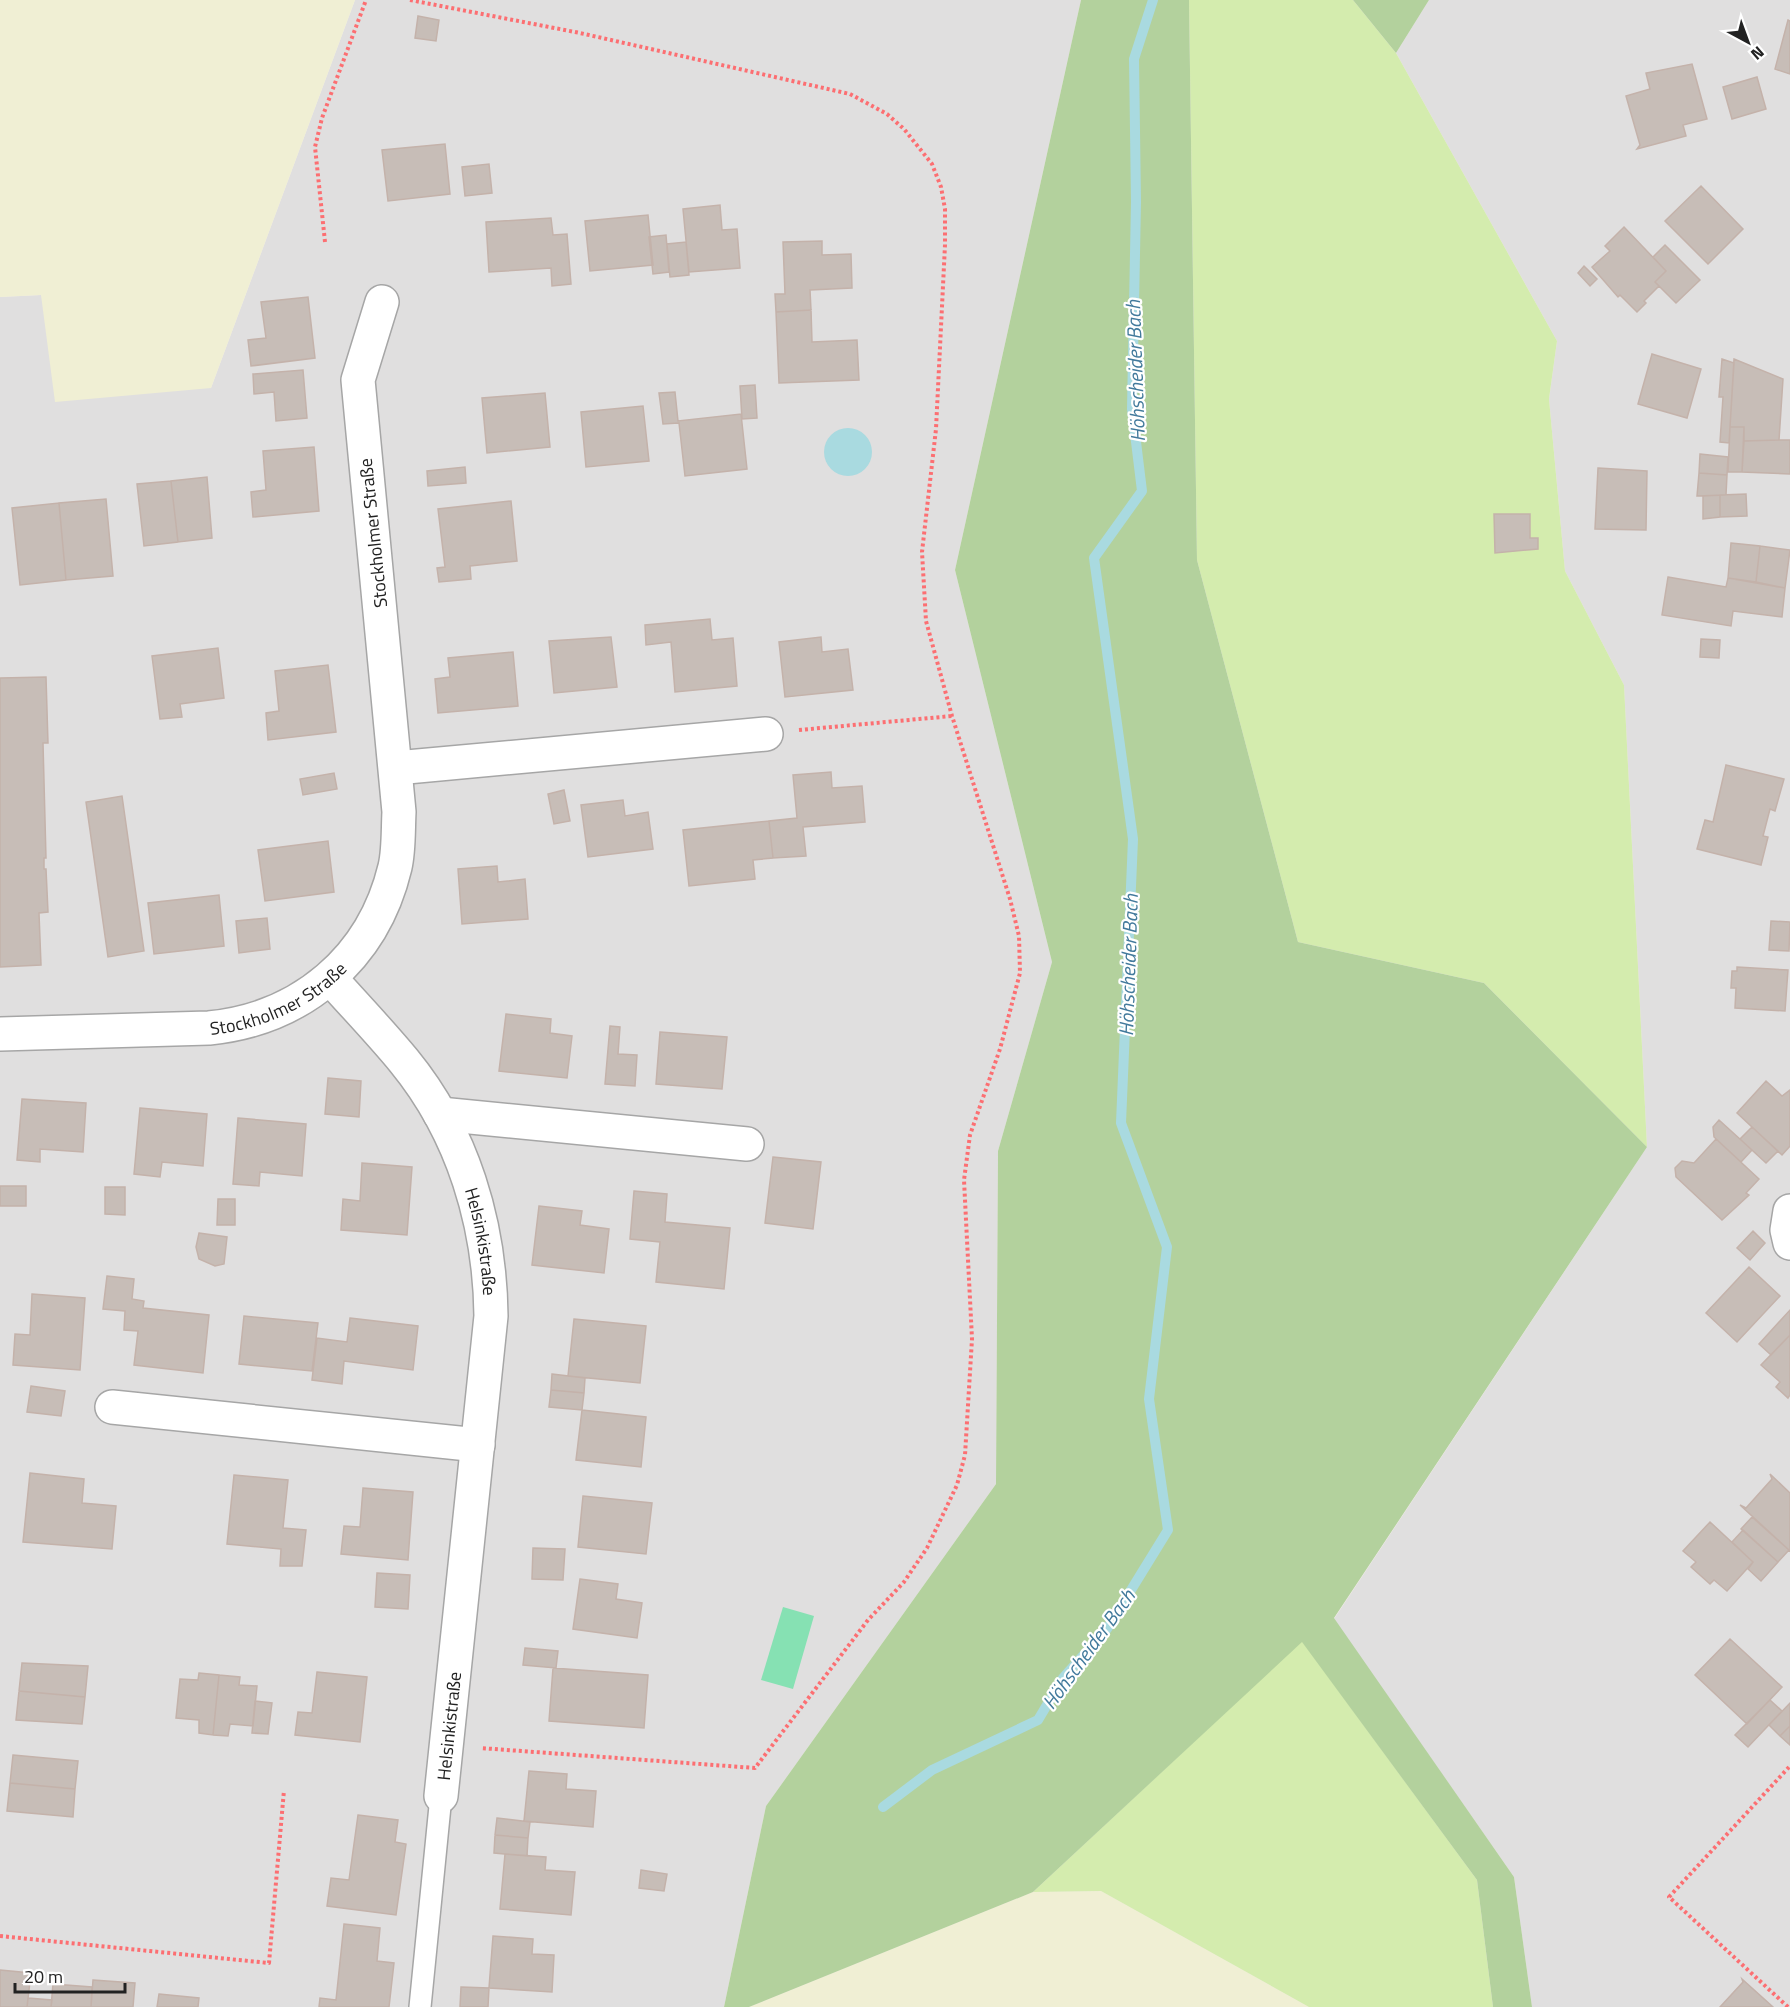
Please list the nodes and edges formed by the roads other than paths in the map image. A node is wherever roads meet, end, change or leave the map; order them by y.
1 (382, 302) dead end
2 (766, 734) road end
3 (396, 768) junction
4 (331, 979) junction
5 (0, 1034) edge
6 (440, 1114) junction
7 (747, 1144) dead end
8 (1790, 1212) edge
9 (1790, 1243) edge
10 (112, 1407) dead end
11 (478, 1445) junction
12 (441, 1796) joint
13 (420, 2007) edge

1 - 3 street, Stockholmer Straße
2 - 3 street
3 - 4 street, Stockholmer Straße
4 - 5 street, Stockholmer Straße
4 - 6 street, Helsinkistraße
6 - 7 street
6 - 11 street, Helsinkistraße
8 - 9 street
10 - 11 street
11 - 12 street, Helsinkistraße
12 - 13 lane, Helsinkistraße

